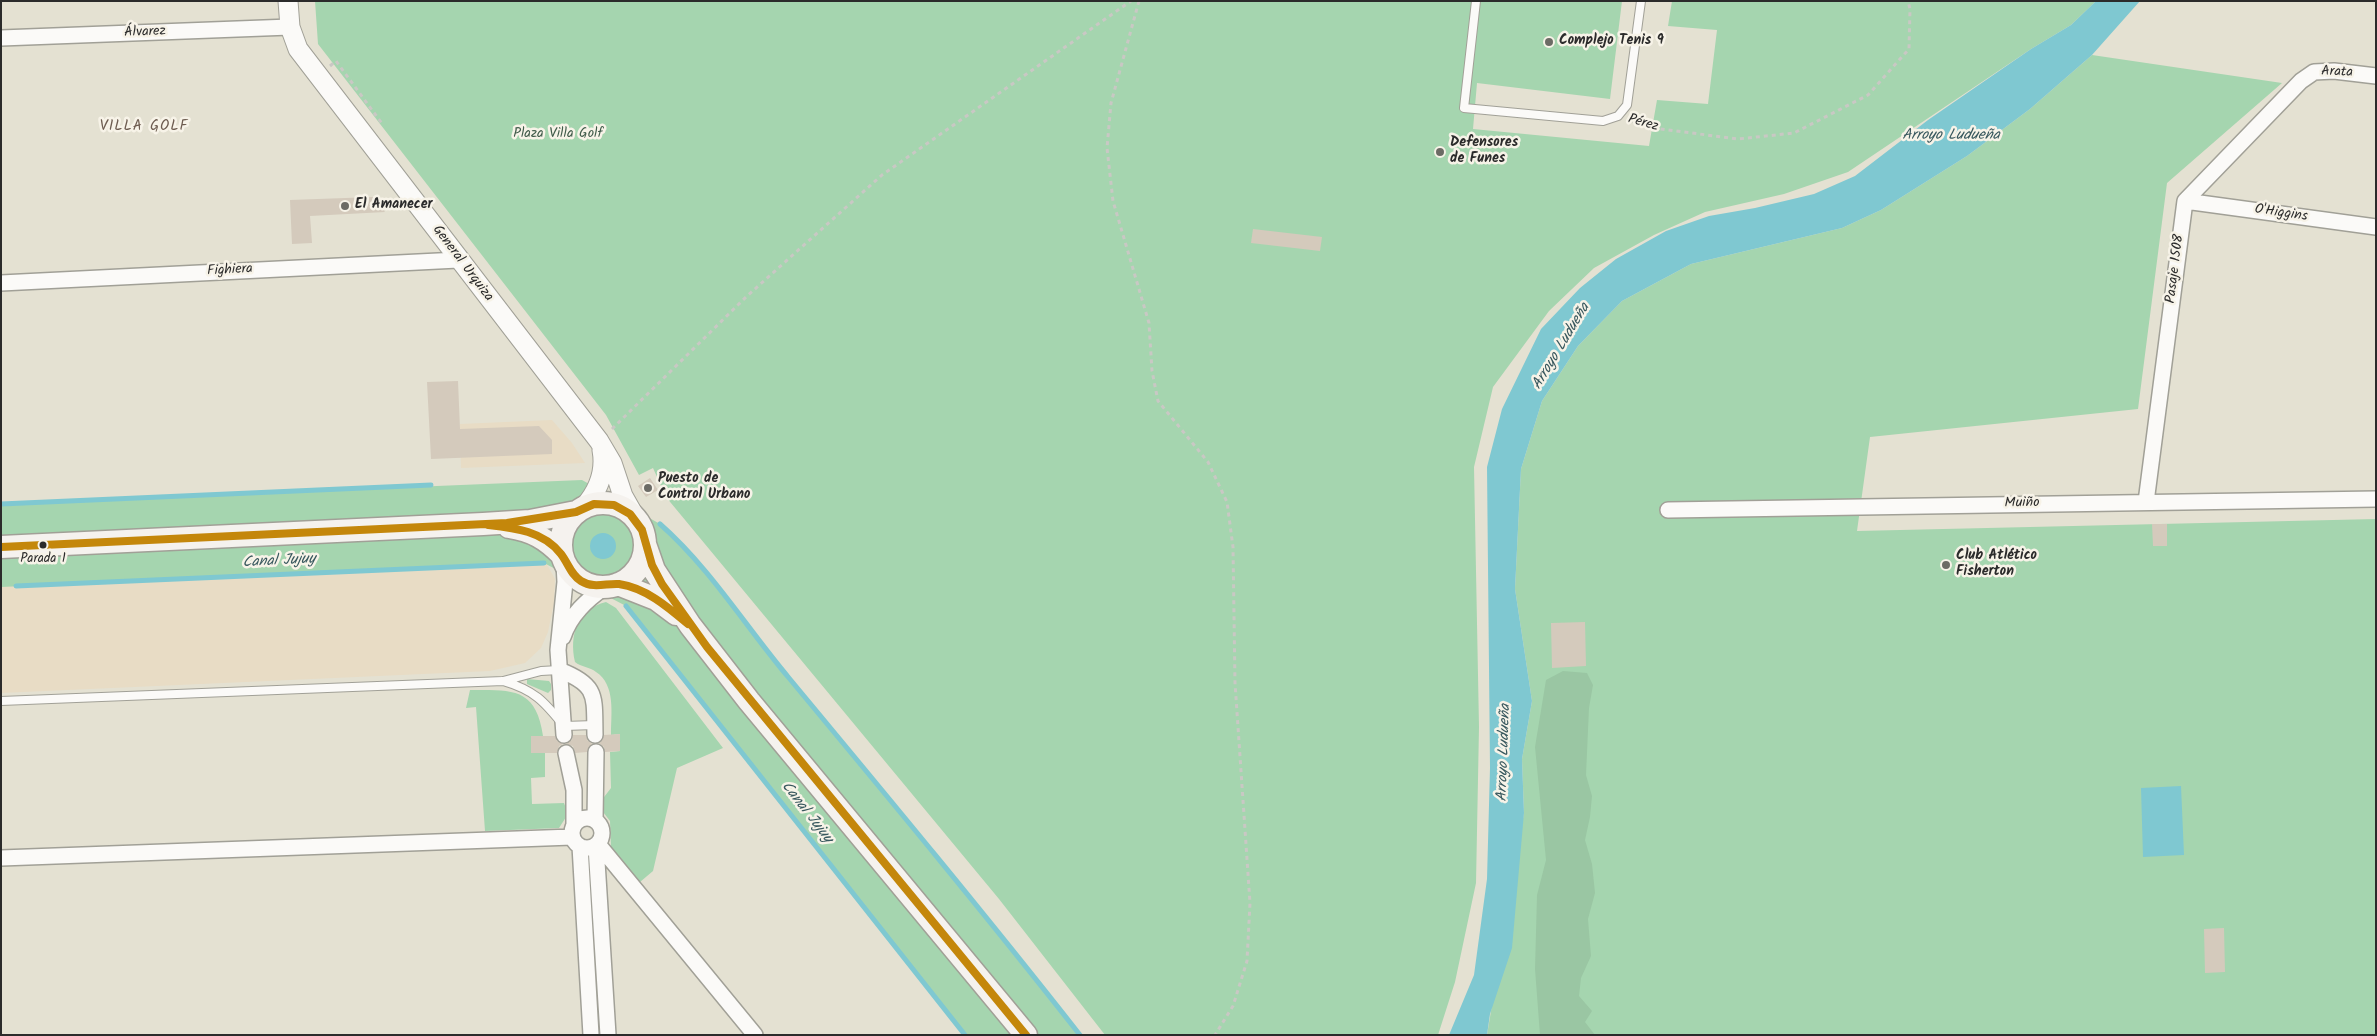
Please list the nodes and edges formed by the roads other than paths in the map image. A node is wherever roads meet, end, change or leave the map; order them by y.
1 (288, 1) edge
2 (1476, 1) edge
3 (1641, 1) edge
4 (290, 27) junction
5 (1, 38) edge
6 (2376, 76) edge
7 (2185, 201) junction
8 (2376, 227) edge
9 (458, 260) junction
10 (1, 283) edge
11 (600, 444) junction
12 (2376, 499) edge
13 (2146, 502) junction
14 (580, 509) junction
15 (1668, 510) dead end
16 (636, 519) junction
17 (483, 524) junction
18 (645, 544) junction
19 (1, 547) edge
20 (563, 559) junction
21 (612, 586) junction
22 (690, 625) junction
23 (558, 650) junction
24 (560, 670) junction
25 (503, 681) junction
26 (1, 701) edge
27 (595, 730) joint
28 (564, 731) junction
29 (596, 752) dead end
30 (566, 753) dead end
31 (571, 775) junction
32 (596, 775) junction
33 (595, 820) junction
34 (575, 836) junction
35 (597, 845) junction
36 (1, 858) edge
37 (591, 1035) edge
38 (608, 1035) edge
39 (755, 1035) edge
40 (1026, 1035) edge

1 - 4 street, General Urquiza
2 - 3 lane, Pérez
4 - 5 street, Álvarez
4 - 9 street, General Urquiza
6 - 7 street, Arata
7 - 8 street, O'Higgins
7 - 13 street, Pasaje 1508
9 - 10 street, Fighiera
9 - 11 street, General Urquiza
11 - 14 street
11 - 16 street, General Urquiza
12 - 13 street, Muiño
13 - 15 street, Muiño
14 - 16 main road
14 - 17 main road
14 - 20 main road
16 - 18 main road
17 - 19 main road
17 - 20 main road
18 - 21 main road
18 - 22 main road
20 - 21 main road
20 - 23 street
21 - 22 main road
21 - 23 street
22 - 40 main road
23 - 24 street
24 - 25 lane
24 - 27 street
24 - 28 street
25 - 26 lane
25 - 28 lane
27 - 28 lane
29 - 32 street
30 - 31 street
31 - 32 street
31 - 34 street
32 - 33 street
33 - 34 street
33 - 35 street
34 - 35 street
34 - 36 street
34 - 37 street
35 - 38 street
35 - 39 street

